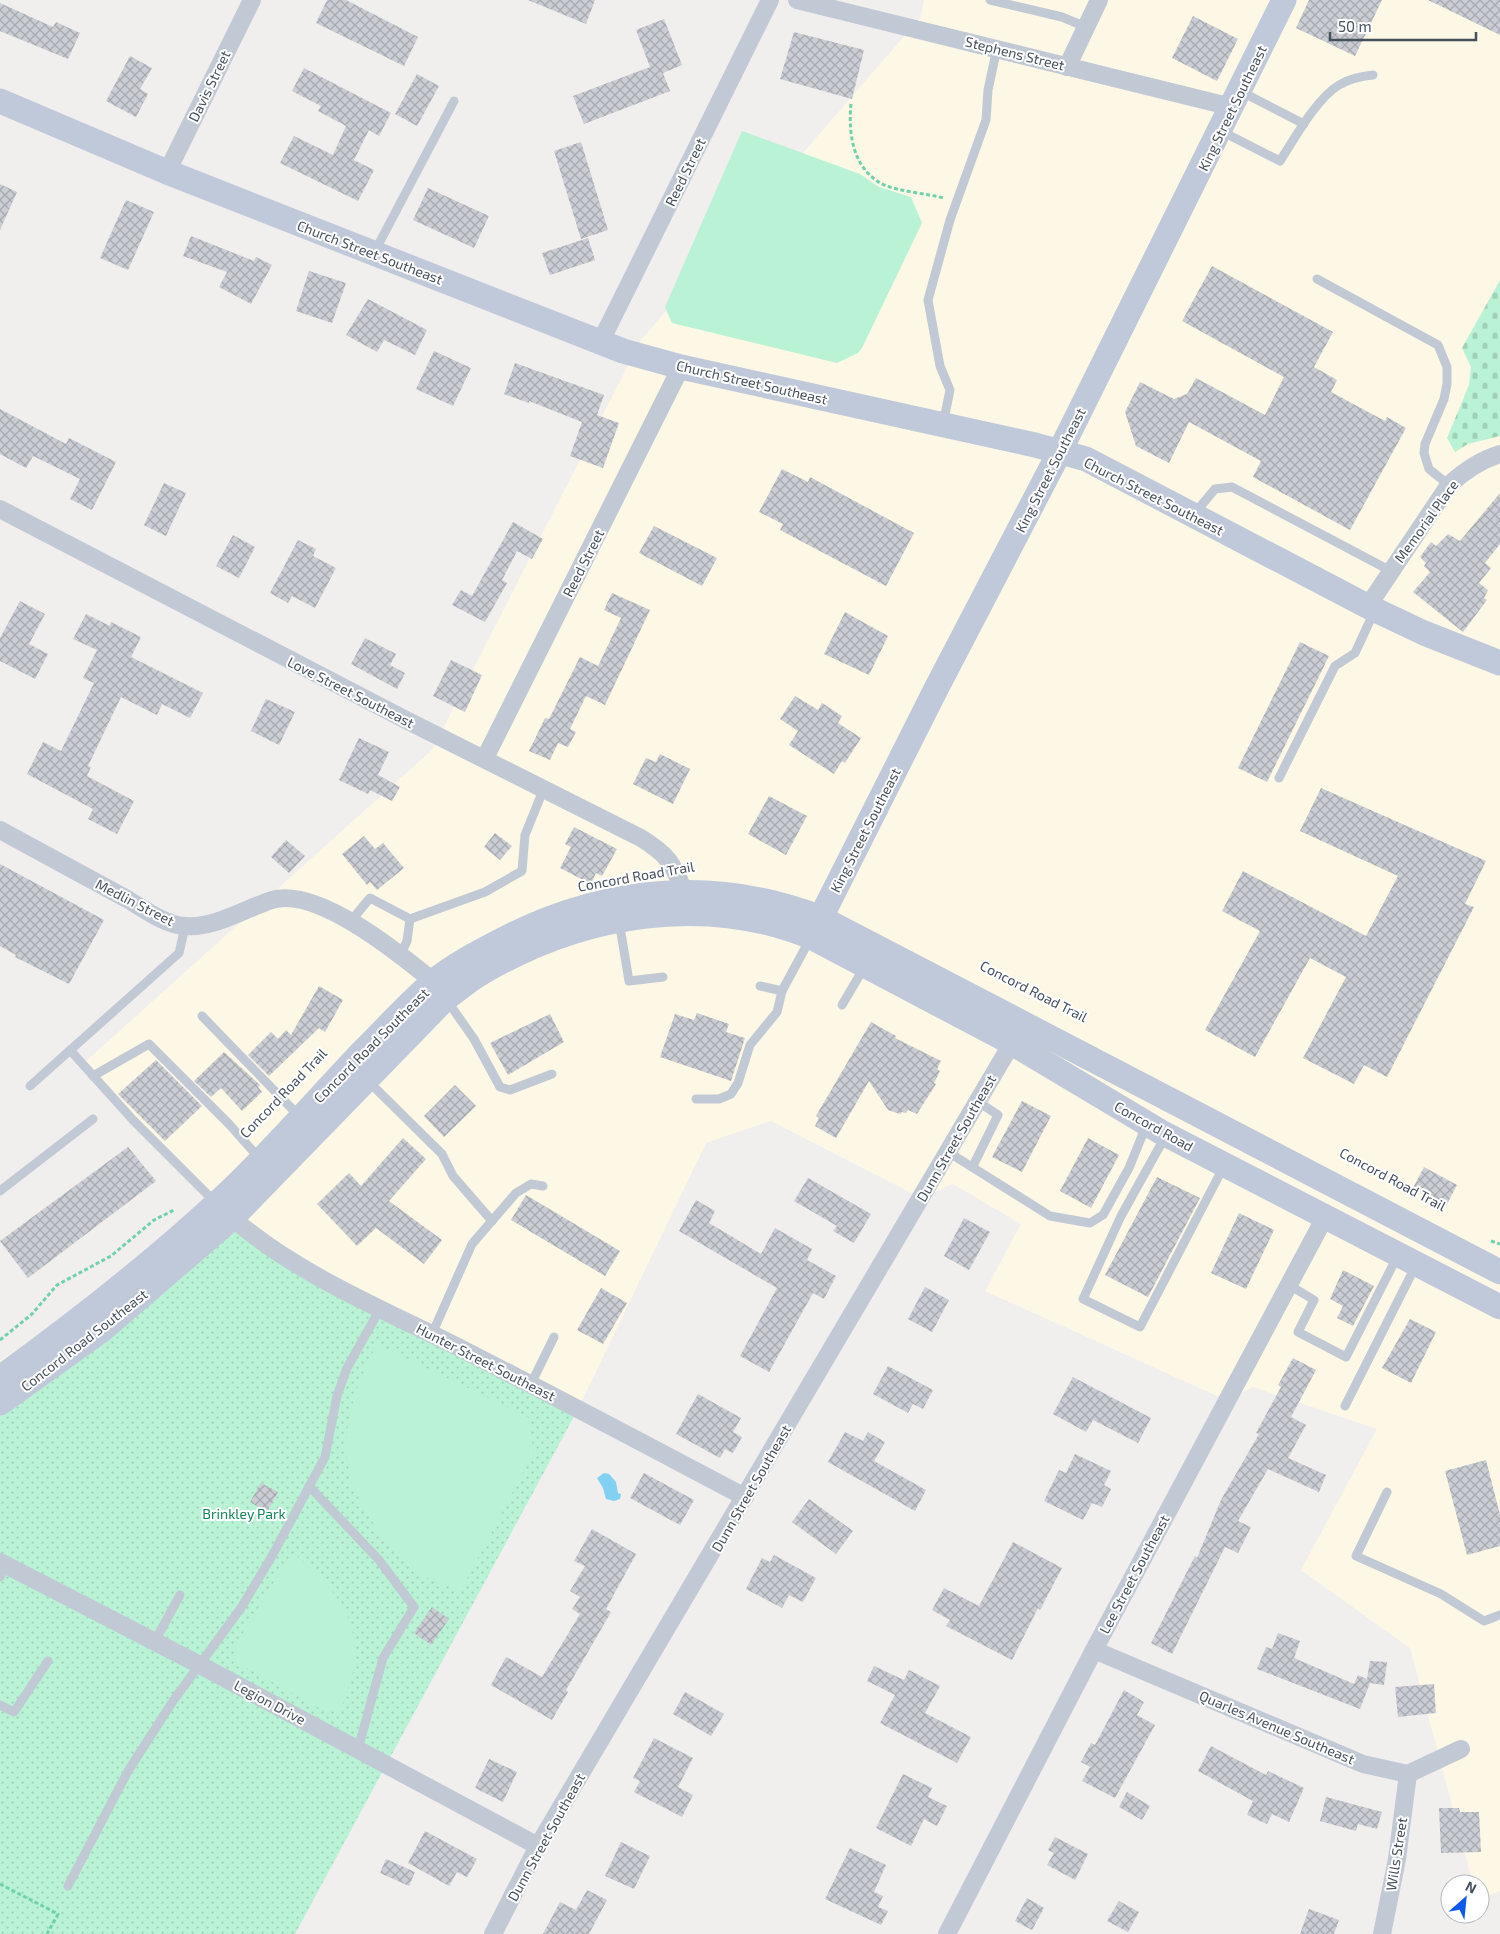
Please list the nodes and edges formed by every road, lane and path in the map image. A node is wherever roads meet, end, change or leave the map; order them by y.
1 (252, 0) edge
2 (770, 0) edge
3 (798, 0) edge
4 (990, 0) edge
5 (1099, 0) edge
6 (1284, 0) edge
7 (1086, 27) junction
8 (997, 48) junction
9 (1066, 66) junction
10 (1373, 75) dead end
11 (1236, 99) junction
12 (0, 101) edge
13 (454, 102) dead end
14 (851, 104) dead end
15 (1304, 124) junction
16 (1221, 130) junction
17 (167, 172) junction
18 (957, 200) junction
19 (374, 254) junction
20 (1317, 278) dead end
21 (600, 343) junction
22 (681, 367) junction
23 (942, 425) junction
24 (1060, 452) junction
25 (1500, 454) edge
26 (1449, 485) junction
27 (0, 509) edge
28 (1193, 515) junction
29 (1391, 571) junction
30 (1372, 608) junction
31 (1500, 664) edge
32 (484, 758) junction
33 (1279, 778) dead end
34 (544, 788) junction
35 (0, 830) edge
36 (684, 891) junction
37 (410, 918) junction
38 (618, 920) junction
39 (350, 922) junction
40 (185, 926) junction
41 (816, 927) junction
42 (400, 956) junction
43 (866, 966) junction
44 (663, 976) dead end
45 (760, 986) dead end
46 (440, 990) junction
47 (782, 991) junction
48 (842, 1005) dead end
49 (202, 1016) dead end
50 (1012, 1043) junction
51 (70, 1050) junction
52 (552, 1074) dead end
53 (93, 1076) junction
54 (367, 1080) junction
55 (30, 1086) dead end
56 (696, 1099) dead end
57 (978, 1102) junction
58 (301, 1117) junction
59 (93, 1119) dead end
60 (1157, 1129) junction
61 (948, 1152) junction
62 (260, 1160) junction
63 (1225, 1164) junction
64 (973, 1166) junction
65 (543, 1186) dead end
66 (0, 1191) edge
67 (176, 1209) dead end
68 (224, 1211) junction
69 (1325, 1217) junction
70 (492, 1220) junction
71 (1485, 1239) dead end
72 (1500, 1244) edge
73 (1407, 1259) junction
74 (1500, 1272) edge
75 (1289, 1285) junction
76 (1500, 1307) edge
77 (380, 1309) junction
78 (432, 1334) junction
79 (554, 1337) dead end
80 (0, 1340) edge
81 (0, 1378) edge
82 (531, 1384) junction
83 (0, 1403) edge
84 (1345, 1406) dead end
85 (309, 1486) junction
86 (1387, 1492) dead end
87 (745, 1497) junction
88 (2, 1568) edge
89 (180, 1595) dead end
90 (1500, 1615) edge
91 (155, 1641) junction
92 (1094, 1650) junction
93 (48, 1661) dead end
94 (200, 1665) junction
95 (0, 1705) edge
96 (358, 1749) junction
97 (1461, 1749) dead end
98 (1408, 1774) junction
99 (538, 1846) junction
100 (0, 1884) edge
101 (68, 1886) dead end
102 (47, 1934) edge
103 (493, 1934) edge
104 (947, 1934) edge
105 (1382, 1934) edge

1 - 17 street, Davis Street
2 - 21 street, Reed Street
3 - 8 street, Stephens Street
4 - 7 lane
5 - 7 street
6 - 11 main road, King Street Southeast
7 - 9 street
8 - 9 street, Stephens Street
8 - 18 lane
9 - 11 street, Stephens Street
10 - 15 lane
11 - 15 lane
11 - 16 main road, King Street Southeast
12 - 17 main road, Church Street Southeast
13 - 19 lane
14 - 18 path
15 - 16 lane
16 - 24 main road, King Street Southeast
17 - 19 main road, Church Street Southeast
18 - 23 lane
19 - 21 main road, Church Street Southeast
20 - 26 lane
21 - 22 main road, Church Street Southeast
22 - 23 main road, Church Street Southeast
22 - 32 street, Reed Street
23 - 24 main road, Church Street Southeast
24 - 28 main road, Church Street Southeast
24 - 41 main road, King Street Southeast
25 - 26 street, Memorial Place
26 - 29 street, Memorial Place
27 - 32 street, Love Street Southeast
28 - 29 lane
28 - 30 main road, Church Street Southeast
29 - 30 street, Memorial Place
30 - 31 main road, Church Street Southeast
30 - 33 lane
32 - 34 street, Love Street Southeast
34 - 36 street, Love Street Southeast
34 - 37 lane
35 - 40 street, Medlin Street
36 - 41 main road, Concord Road Southeast
36 - 46 main road, Concord Road Southeast
37 - 39 lane
37 - 42 lane
38 - 41 main road, Concord Road Southeast
38 - 44 lane
38 - 46 main road, Concord Road Southeast
39 - 40 street, Medlin Street
39 - 42 street, Medlin Street
40 - 51 lane
41 - 43 main road, Concord Road
41 - 47 lane
41 - 74 main road
42 - 46 street, Medlin Street
43 - 48 lane
43 - 50 main road, Concord Road
45 - 47 lane
46 - 52 lane
46 - 54 main road, Concord Road Southeast
46 - 58 main road, Concord Road Southeast
47 - 56 lane
49 - 58 lane
50 - 57 street, Dunn Street Southeast
50 - 60 main road, Concord Road
51 - 53 lane
51 - 55 lane
53 - 62 lane
53 - 68 lane
54 - 68 main road, Concord Road Southeast
54 - 70 lane
57 - 61 street, Dunn Street Southeast
57 - 64 lane
58 - 62 main road, Concord Road Southeast
59 - 66 lane
60 - 63 main road, Concord Road
60 - 63 lane
60 - 64 lane
61 - 64 lane
61 - 87 street, Dunn Street Southeast
62 - 68 main road, Concord Road Southeast
63 - 69 main road, Concord Road
65 - 70 lane
67 - 80 path
68 - 77 street, Hunter Street Southeast
68 - 81 main road, Concord Road Southeast
68 - 83 main road, Concord Road Southeast
69 - 73 main road, Concord Road
69 - 75 street, Lee Street Southeast
70 - 78 lane
71 - 72 path
73 - 75 lane
73 - 76 main road, Concord Road
73 - 84 lane
75 - 92 street, Lee Street Southeast
77 - 78 street, Hunter Street Southeast
77 - 85 lane
78 - 82 street, Hunter Street Southeast
79 - 82 lane
82 - 87 street, Hunter Street Southeast
85 - 94 lane
85 - 96 lane
86 - 90 lane
87 - 99 street, Dunn Street Southeast
88 - 91 street, Legion Drive
89 - 91 lane
91 - 94 street, Legion Drive
92 - 98 street, Quarles Avenue Southeast
92 - 104 street, Lee Street Southeast
93 - 95 lane
94 - 96 street, Legion Drive
94 - 101 lane
96 - 99 street, Legion Drive
97 - 98 street
98 - 105 street, Wills Street
99 - 103 street, Dunn Street Southeast
100 - 102 path

